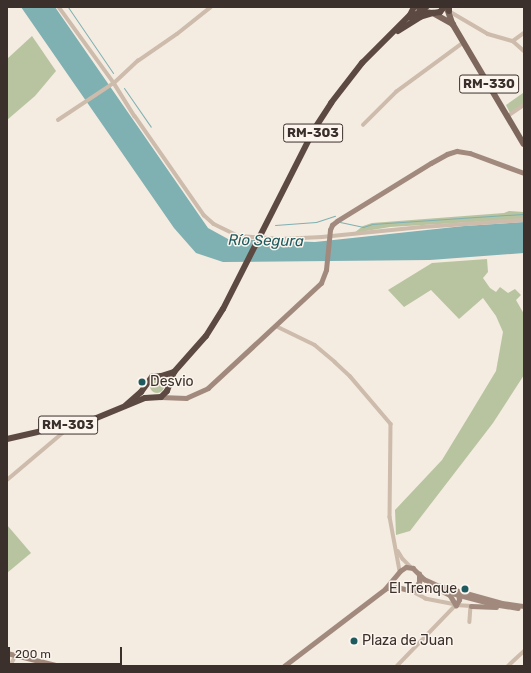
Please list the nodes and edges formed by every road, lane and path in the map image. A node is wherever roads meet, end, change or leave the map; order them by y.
1 (59, 7) edge
2 (210, 7) edge
3 (418, 8) edge
4 (446, 8) edge
5 (433, 13) junction
6 (453, 24) junction
7 (524, 33) edge
8 (512, 41) junction
9 (464, 42) junction
10 (380, 44) junction
11 (524, 51) edge
12 (114, 83) junction
13 (524, 105) edge
14 (508, 116) junction
15 (58, 120) dead end
16 (362, 125) dead end
17 (524, 144) edge
18 (524, 173) edge
19 (524, 220) edge
20 (328, 236) junction
21 (276, 326) junction
22 (174, 372) junction
23 (161, 376) junction
24 (146, 385) junction
25 (168, 387) junction
26 (152, 397) junction
27 (161, 397) junction
28 (175, 398) junction
29 (126, 405) junction
30 (74, 423) junction
31 (7, 439) edge
32 (7, 480) edge
33 (394, 540) junction
34 (411, 568) junction
35 (398, 574) junction
36 (419, 574) junction
37 (401, 587) junction
38 (443, 587) junction
39 (433, 588) junction
40 (385, 589) junction
41 (415, 591) junction
42 (459, 595) junction
43 (456, 605) junction
44 (471, 606) junction
45 (524, 607) edge
46 (511, 608) junction
47 (470, 622) dead end
48 (524, 651) edge
49 (7, 652) edge
50 (16, 655) junction
51 (12, 665) edge
52 (60, 666) edge
53 (284, 666) edge
54 (397, 666) edge
55 (508, 666) edge

1 - 12 street
2 - 12 street
3 - 5 highway
3 - 10 highway
4 - 5 highway
4 - 6 main road
4 - 8 street
5 - 6 main road
5 - 10 highway
6 - 9 main road, RM-330
7 - 8 street
8 - 11 street
9 - 14 main road, RM-330
9 - 16 street
10 - 22 highway, RM-303
12 - 15 street
12 - 20 street
13 - 14 street
14 - 17 main road, RM-330
18 - 20 main road
19 - 20 street
20 - 21 main road
21 - 28 main road
21 - 33 street
22 - 23 highway, RM-303
22 - 25 highway, RM-303
23 - 24 highway, RM-303
23 - 25 highway
24 - 26 highway
24 - 29 highway, RM-303
25 - 27 highway, RM-303
25 - 28 main road
26 - 27 highway, RM-303
26 - 29 highway, RM-303
27 - 28 main road
29 - 30 highway, RM-303
30 - 31 highway, RM-303
30 - 32 street
33 - 34 street
33 - 35 street
34 - 35 main road
34 - 36 main road
35 - 37 main road
35 - 40 main road
36 - 38 main road
36 - 41 main road
37 - 40 main road
37 - 41 main road
38 - 42 main road
38 - 45 main road
39 - 41 main road
39 - 42 main road
39 - 43 main road
40 - 53 main road
41 - 43 street
42 - 43 main road
42 - 46 main road
43 - 44 street
43 - 54 street
44 - 46 main road
44 - 47 street
45 - 46 main road
48 - 55 street
49 - 50 main road
50 - 51 street
50 - 52 main road

